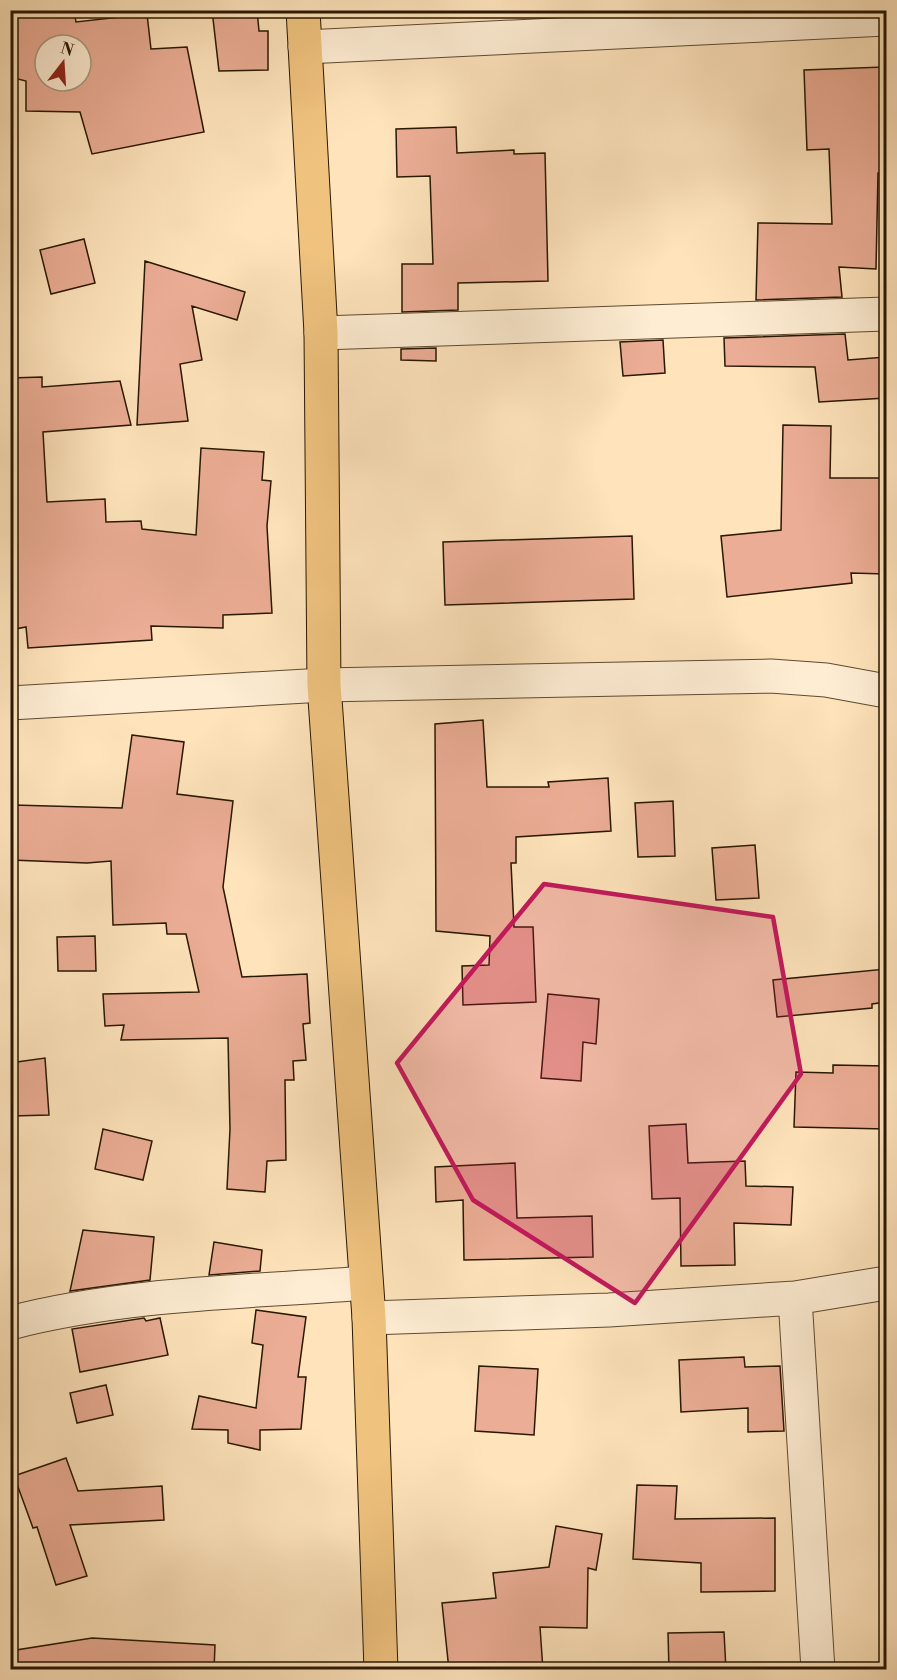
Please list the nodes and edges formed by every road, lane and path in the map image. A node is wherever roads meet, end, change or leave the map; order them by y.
1 (303, 10) edge
2 (886, 19) edge
3 (305, 47) junction
4 (886, 314) edge
5 (321, 333) junction
6 (324, 685) junction
7 (886, 691) edge
8 (10, 703) edge
9 (366, 1283) junction
10 (886, 1283) edge
11 (795, 1298) junction
12 (369, 1318) junction
13 (10, 1323) edge
14 (381, 1670) edge
15 (818, 1670) edge

1 - 3 main road
2 - 3 street
3 - 5 main road
4 - 5 street
5 - 6 main road
6 - 7 street
6 - 8 street
6 - 9 main road
9 - 12 main road
9 - 13 street
10 - 11 street
11 - 12 street
11 - 15 street
12 - 14 main road

